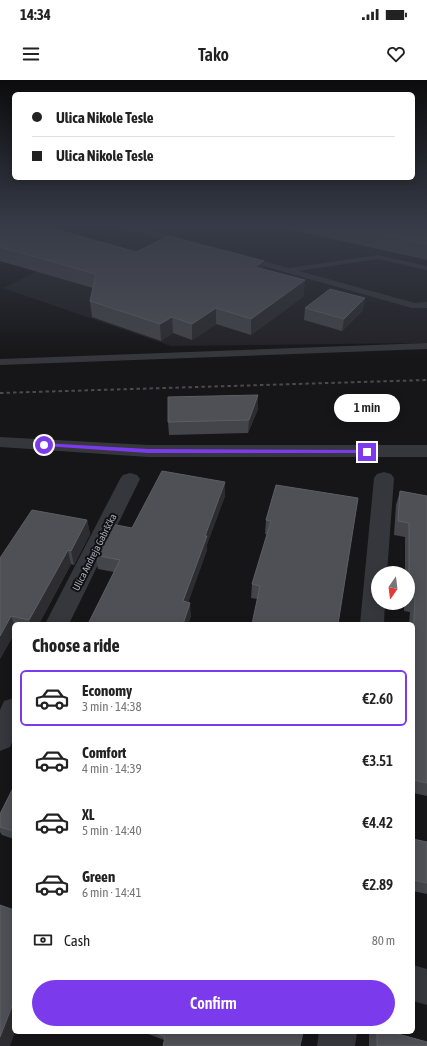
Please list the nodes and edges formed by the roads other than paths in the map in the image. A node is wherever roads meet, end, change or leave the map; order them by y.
1 (285, 270) edge
2 (427, 305) edge
3 (427, 346) edge
4 (0, 362) edge
5 (0, 442) edge
6 (427, 451) edge
7 (384, 478) dead end
8 (130, 479) dead end
9 (58, 622) edge
10 (372, 622) edge
11 (12, 714) edge
12 (0, 738) edge
13 (415, 984) edge
14 (427, 987) edge
15 (338, 1034) edge
16 (336, 1046) edge

1 - 2 lane
3 - 4 lane
5 - 6 street
7 - 10 street
8 - 9 street, Ulica Andreja Gabrščka
11 - 12 street
13 - 14 street
15 - 16 street

